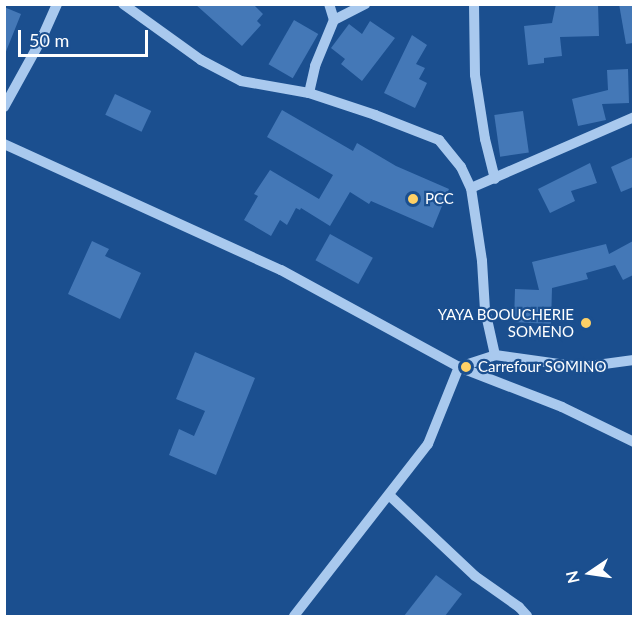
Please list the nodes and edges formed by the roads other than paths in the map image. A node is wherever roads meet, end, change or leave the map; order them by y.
1 (57, 4) edge
2 (123, 4) edge
3 (329, 4) edge
4 (365, 4) edge
5 (474, 4) edge
6 (334, 20) junction
7 (309, 93) junction
8 (4, 106) edge
9 (633, 117) edge
10 (4, 144) edge
11 (495, 179) junction
12 (471, 188) junction
13 (495, 355) junction
14 (633, 360) edge
15 (459, 367) junction
16 (633, 442) edge
17 (388, 495) junction
18 (294, 616) edge
19 (527, 616) edge

1 - 8 street
2 - 7 street
3 - 6 street
4 - 6 street
5 - 11 street
6 - 7 street
7 - 12 street
9 - 11 street
10 - 15 street
11 - 12 street
12 - 13 street
13 - 14 street
13 - 15 street
15 - 16 street
15 - 17 street
17 - 18 street
17 - 19 street

